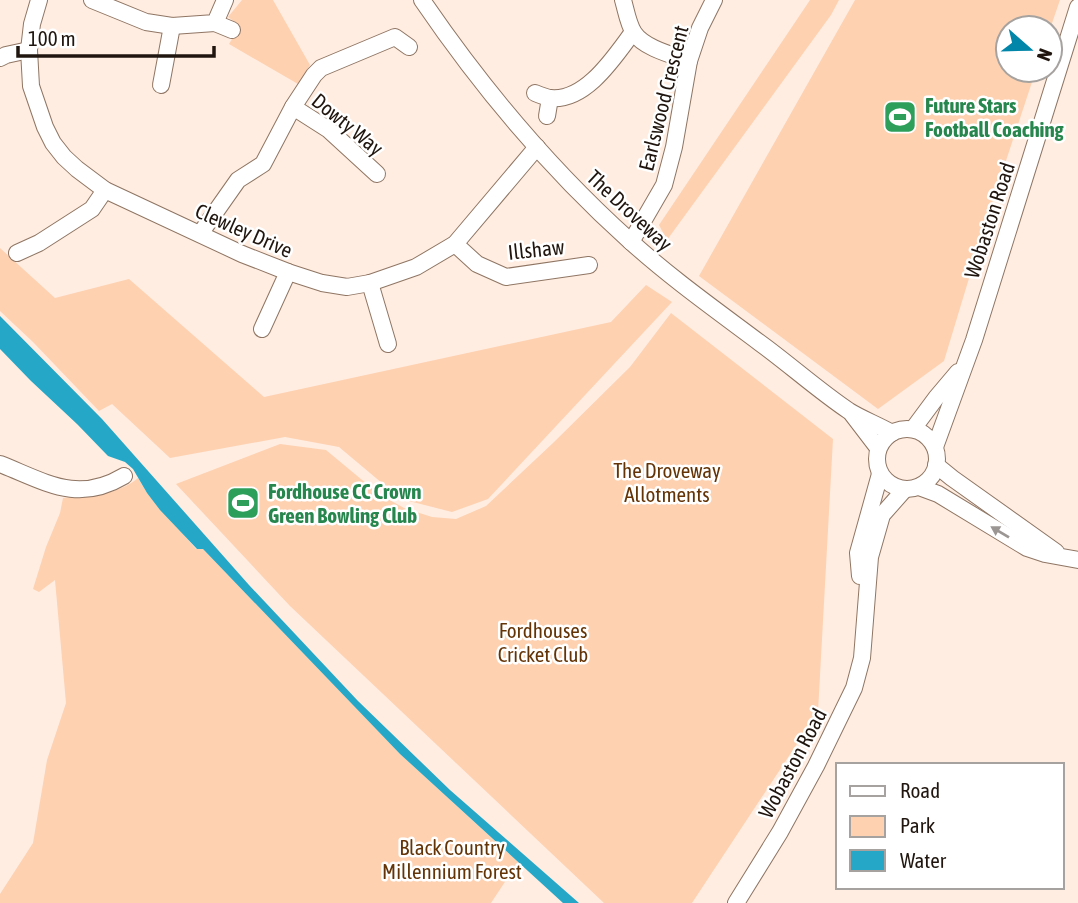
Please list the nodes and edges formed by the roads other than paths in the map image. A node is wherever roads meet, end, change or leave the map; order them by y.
1 (39, 0) edge
2 (92, 0) edge
3 (225, 0) edge
4 (422, 0) edge
5 (623, 0) edge
6 (714, 0) edge
7 (1078, 7) edge
8 (215, 23) junction
9 (172, 26) junction
10 (232, 30) dead end
11 (633, 32) junction
12 (409, 47) dead end
13 (29, 50) junction
14 (0, 58) edge
15 (689, 61) junction
16 (161, 85) dead end
17 (293, 107) junction
18 (547, 116) dead end
19 (537, 147) junction
20 (377, 174) dead end
21 (105, 190) junction
22 (200, 234) junction
23 (631, 242) junction
24 (455, 244) junction
25 (17, 253) dead end
26 (589, 265) dead end
27 (288, 272) junction
28 (370, 283) junction
29 (262, 329) dead end
30 (388, 344) dead end
31 (964, 365) junction
32 (850, 411) junction
33 (913, 429) junction
34 (892, 433) junction
35 (934, 447) junction
36 (878, 448) junction
37 (0, 464) edge
38 (936, 465) junction
39 (880, 474) junction
40 (124, 476) dead end
41 (912, 488) junction
42 (1070, 558) edge
43 (865, 634) junction
44 (736, 903) edge

1 - 13 street, Clewley Drive
2 - 9 street
3 - 8 street
4 - 19 street, The Droveway
5 - 11 street
6 - 15 street, Earlswood Crescent
7 - 31 street, Wobaston Road
8 - 9 street
8 - 10 street
9 - 16 street
11 - 15 street
11 - 18 street
12 - 17 street
13 - 14 street
13 - 21 street, Clewley Drive
15 - 23 street, Earlswood Crescent
17 - 20 street, Dowty Way
17 - 22 street
19 - 23 street, The Droveway
19 - 24 street, Clewley Drive
21 - 22 street, Clewley Drive
21 - 25 street
22 - 27 street, Clewley Drive
23 - 32 street, The Droveway
24 - 26 street, Illshaw
24 - 28 street, Clewley Drive
27 - 28 street, Clewley Drive
27 - 29 street
28 - 30 street
31 - 33 street, Wobaston Road
31 - 35 street, Wobaston Road
32 - 34 street, The Droveway
32 - 36 street, The Droveway
33 - 34 street
33 - 35 street
34 - 36 street
35 - 38 street
36 - 39 street
37 - 40 street
38 - 41 street
38 - 42 street
39 - 41 street
39 - 43 street, Wobaston Road
42 -> 41 street
41 - 43 street, Wobaston Road
43 - 44 street, Wobaston Road

